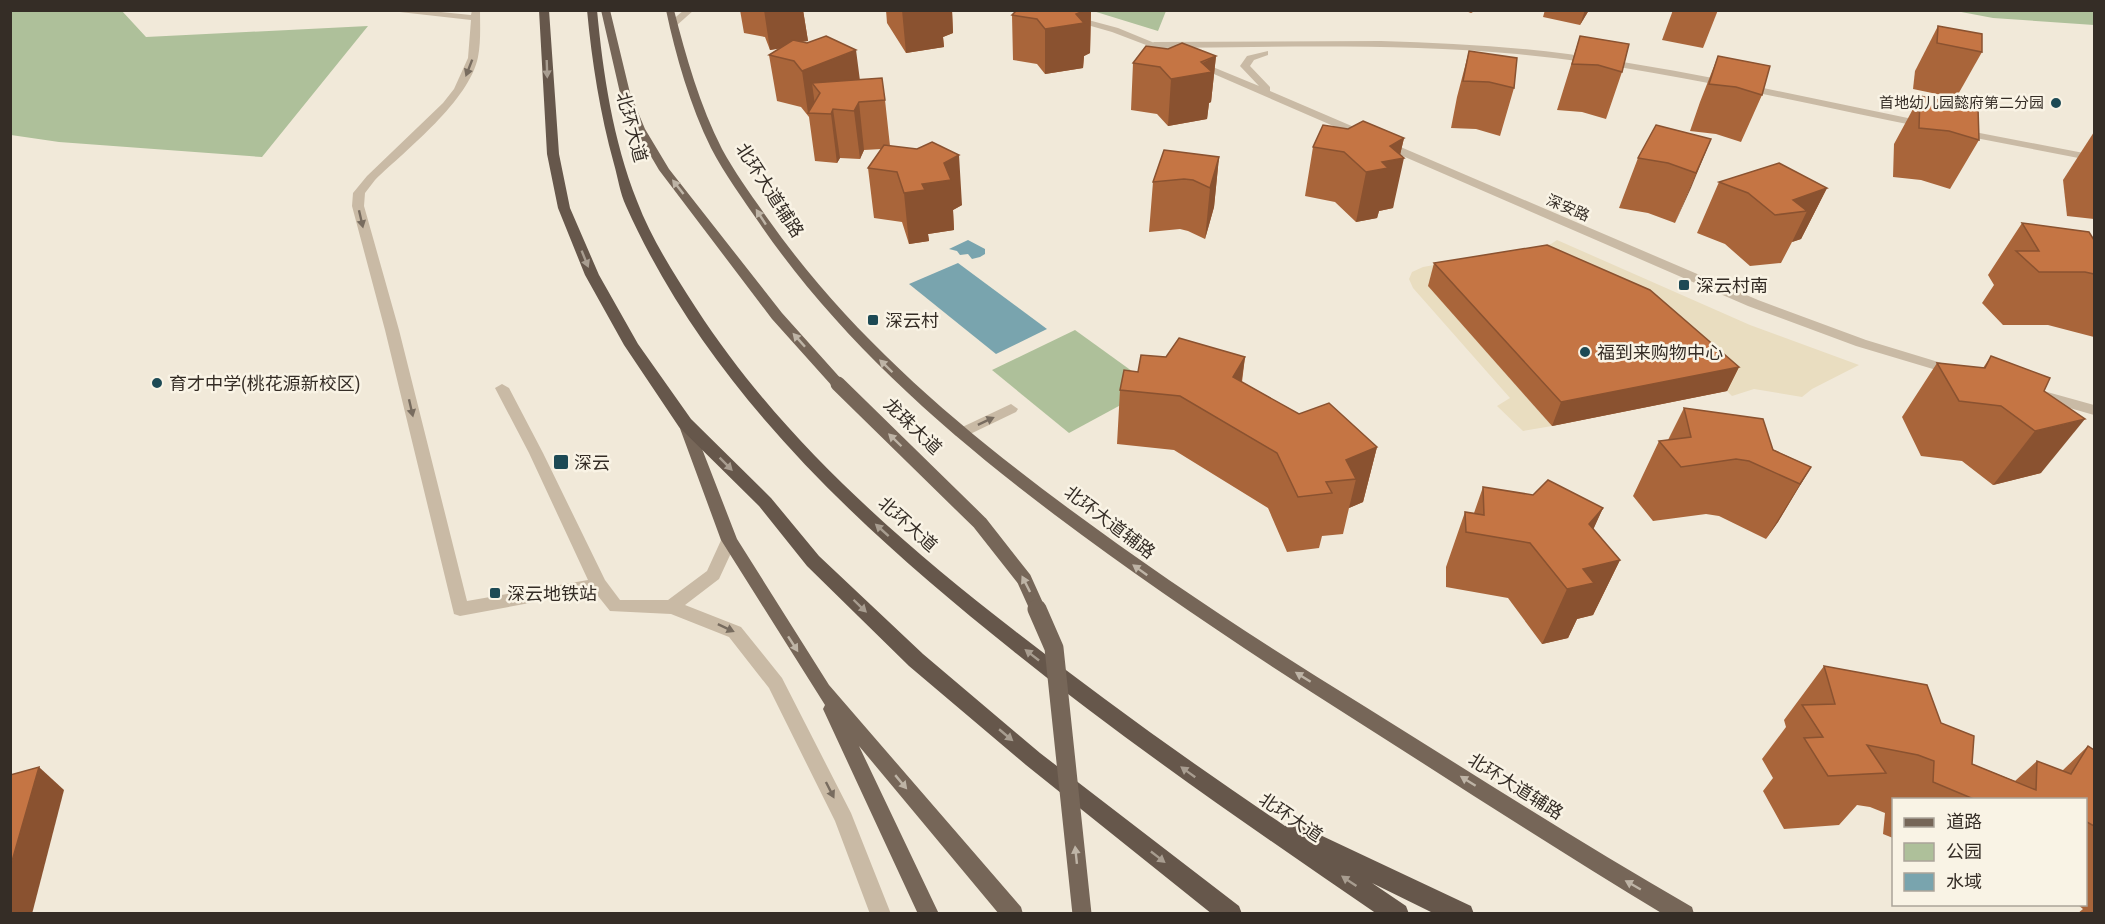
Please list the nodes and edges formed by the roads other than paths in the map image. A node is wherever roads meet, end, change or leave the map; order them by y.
1 (386, 10) edge
2 (544, 10) edge
3 (592, 10) edge
4 (605, 10) edge
5 (670, 10) edge
6 (690, 10) edge
7 (1039, 10) edge
8 (475, 14) edge
9 (673, 24) junction
10 (1154, 45) junction
11 (1173, 53) junction
12 (1265, 53) junction
13 (1275, 98) junction
14 (1930, 135) edge
15 (1953, 140) edge
16 (2094, 158) edge
17 (2094, 168) edge
18 (1968, 376) edge
19 (502, 388) dead end
20 (2032, 393) edge
21 (1011, 409) dead end
22 (2094, 410) edge
23 (685, 423) junction
24 (961, 433) junction
25 (729, 540) junction
26 (598, 584) junction
27 (671, 608) junction
28 (823, 690) junction
29 (1229, 801) junction
30 (881, 914) edge
31 (929, 914) edge
32 (1013, 914) edge
33 (1082, 914) edge
34 (1231, 914) edge
35 (1398, 914) edge
36 (1463, 914) edge
37 (1684, 914) edge

1 - 8 street
2 -> 23 highway
29 -> 3 highway, 北环大道
33 -> 4 main road, 龙珠大道, bridge
5 - 9 main road, 北环大道辅路
6 - 9 street
7 - 10 street, 深安路
8 -> 26 street
24 -> 9 main road, 北环大道辅路
10 - 11 street, 深安路
10 - 16 street
11 - 12 street
11 - 13 street, 深安路
12 - 13 street
12 - 14 street
13 - 18 street, 深安路
15 - 17 street
19 - 26 street
20 - 22 street
24 -> 21 street
23 - 25 main road
23 -> 34 highway
37 -> 24 main road, 北环大道辅路
25 - 27 street
25 -> 28 main road
26 - 27 street
27 -> 30 street
28 - 31 main road
28 -> 32 main road
35 -> 29 highway, 北环大道
29 - 36 highway

